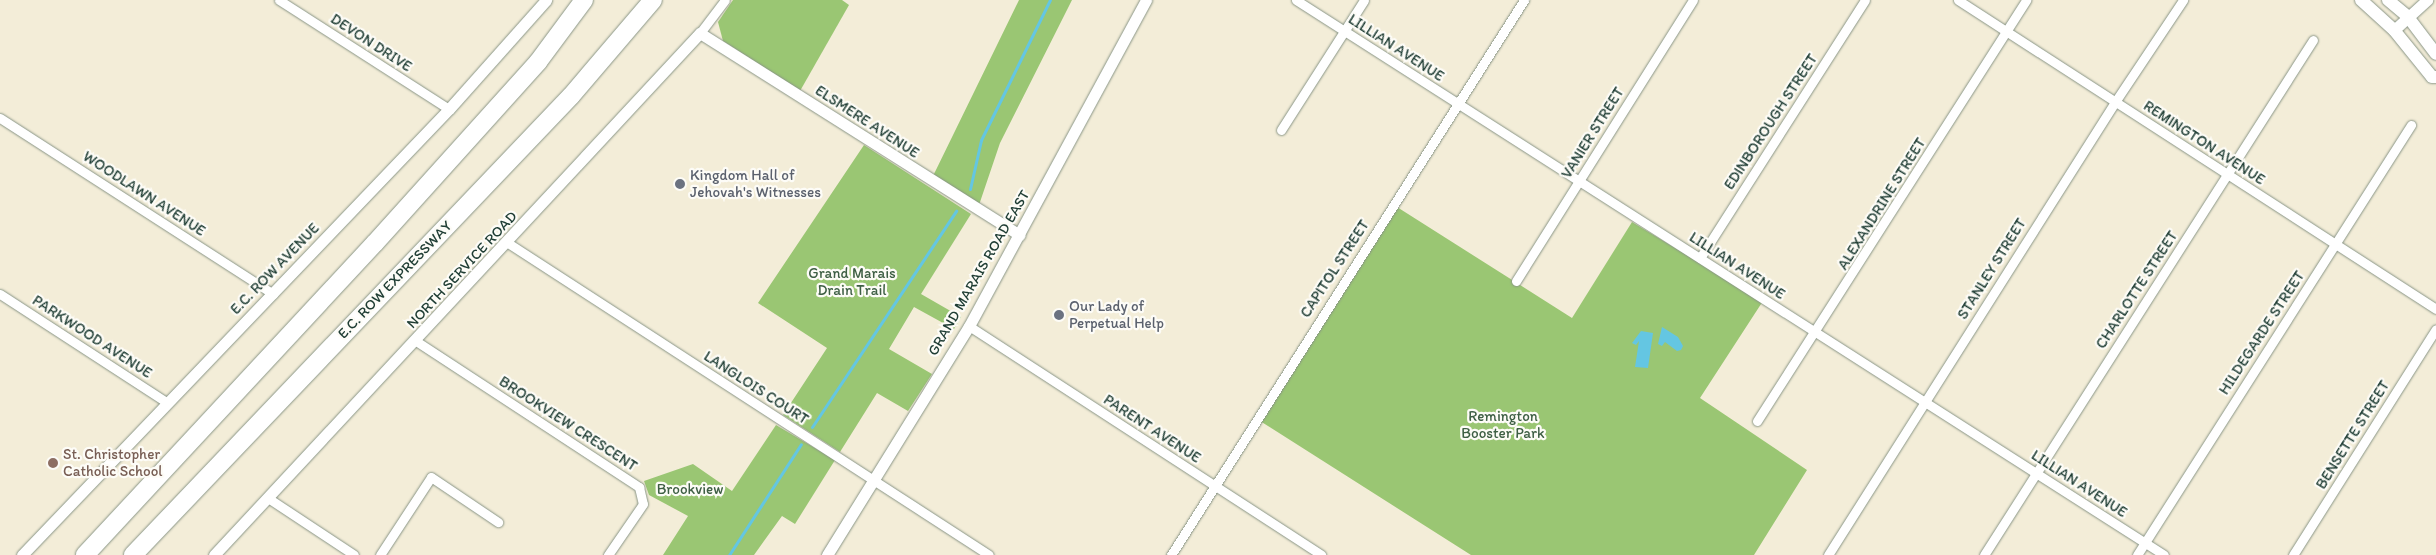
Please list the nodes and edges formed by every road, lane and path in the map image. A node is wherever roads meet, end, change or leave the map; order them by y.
1 (279, 0) edge
2 (546, 0) edge
3 (584, 0) edge
4 (653, 0) edge
5 (725, 0) edge
6 (1146, 0) edge
7 (1296, 0) edge
8 (1364, 0) edge
9 (1524, 0) edge
10 (1693, 0) edge
11 (1865, 0) edge
12 (1958, 0) edge
13 (2026, 0) edge
14 (2184, 0) edge
15 (2361, 0) edge
16 (2388, 0) edge
17 (2427, 0) edge
18 (2408, 17) junction
19 (2394, 30) junction
20 (1344, 31) junction
21 (2007, 32) junction
22 (700, 33) junction
23 (2313, 40) dead end
24 (2436, 54) edge
25 (2436, 77) edge
26 (2115, 102) junction
27 (1458, 103) junction
28 (449, 109) junction
29 (0, 118) edge
30 (2411, 125) dead end
31 (1281, 130) dead end
32 (2227, 174) junction
33 (1579, 181) junction
34 (1019, 235) junction
35 (508, 243) junction
36 (2335, 244) junction
37 (1700, 258) junction
38 (1516, 281) dead end
39 (0, 294) edge
40 (273, 294) junction
41 (2436, 309) edge
42 (969, 326) junction
43 (2436, 329) edge
44 (1816, 333) junction
45 (416, 341) junction
46 (1924, 402) junction
47 (168, 403) junction
48 (1757, 421) dead end
49 (2036, 473) junction
50 (872, 480) junction
51 (1215, 486) junction
52 (268, 498) junction
53 (498, 522) dead end
54 (2145, 543) junction
55 (22, 555) edge
56 (85, 555) edge
57 (133, 555) edge
58 (214, 555) edge
59 (354, 555) edge
60 (380, 555) edge
61 (608, 555) edge
62 (827, 555) edge
63 (989, 555) edge
64 (1171, 555) edge
65 (1321, 555) edge
66 (1828, 555) edge
67 (1984, 555) edge
68 (2137, 555) edge
69 (2164, 555) edge
70 (2292, 555) edge

1 - 28 street, DEVON DRIVE
2 - 28 street, E.C. ROW AVENUE
3 - 56 highway
4 - 57 highway, E.C. ROW EXPRESSWAY
5 - 22 street, NORTH SERVICE ROAD
6 - 34 street, GRAND MARAIS ROAD EAST
7 - 20 street, LILLIAN AVENUE
8 - 20 street
9 - 27 street, CAPITOL STREET
10 - 33 street, VANIER STREET
11 - 37 street, EDINBOROUGH STREET
12 - 21 street, REMINGTON AVENUE
13 - 21 street, ALEXANDRINE STREET
14 - 26 street, STANLEY STREET
15 - 19 main road
16 - 18 main road
17 - 18 street
18 - 19 street
18 - 24 main road
19 - 25 main road
20 - 27 street, LILLIAN AVENUE
20 - 31 street
21 - 26 street, REMINGTON AVENUE
21 - 44 street, ALEXANDRINE STREET
22 - 34 street, ELSMERE AVENUE
22 - 35 street, NORTH SERVICE ROAD
23 - 32 street, CHARLOTTE STREET
26 - 32 street, REMINGTON AVENUE
26 - 46 street, STANLEY STREET
27 - 33 street, LILLIAN AVENUE
27 - 51 street, CAPITOL STREET
28 - 40 street, E.C. ROW AVENUE
29 - 40 street, WOODLAWN AVENUE
30 - 36 street, HILDEGARDE STREET
32 - 36 street, REMINGTON AVENUE
32 - 49 street, CHARLOTTE STREET
33 - 37 street, LILLIAN AVENUE
33 - 38 street, VANIER STREET
34 - 42 street, GRAND MARAIS ROAD EAST
35 - 45 street, NORTH SERVICE ROAD
35 - 50 street, LANGLOIS COURT
36 - 41 street, REMINGTON AVENUE
36 - 54 street, HILDEGARDE STREET
37 - 44 street, LILLIAN AVENUE
39 - 47 street, PARKWOOD AVENUE
40 - 47 street, E.C. ROW AVENUE
42 - 50 street, GRAND MARAIS ROAD EAST
42 - 51 street, PARENT AVENUE
43 - 70 street, BENSETTE STREET
44 - 46 street, LILLIAN AVENUE
44 - 48 street, ALEXANDRINE STREET
45 - 52 street, NORTH SERVICE ROAD
45 - 61 street, BROOKVIEW CRESCENT
46 - 49 street, LILLIAN AVENUE
46 - 66 street, STANLEY STREET
47 - 55 street, E.C. ROW AVENUE
49 - 54 street, LILLIAN AVENUE
49 - 67 street, CHARLOTTE STREET
50 - 62 street, GRAND MARAIS ROAD EAST
50 - 63 street, LANGLOIS COURT
51 - 64 street, CAPITOL STREET
51 - 65 street, PARENT AVENUE
52 - 58 street, NORTH SERVICE ROAD
52 - 59 street
53 - 60 street
54 - 68 street, HILDEGARDE STREET
54 - 69 street, LILLIAN AVENUE

